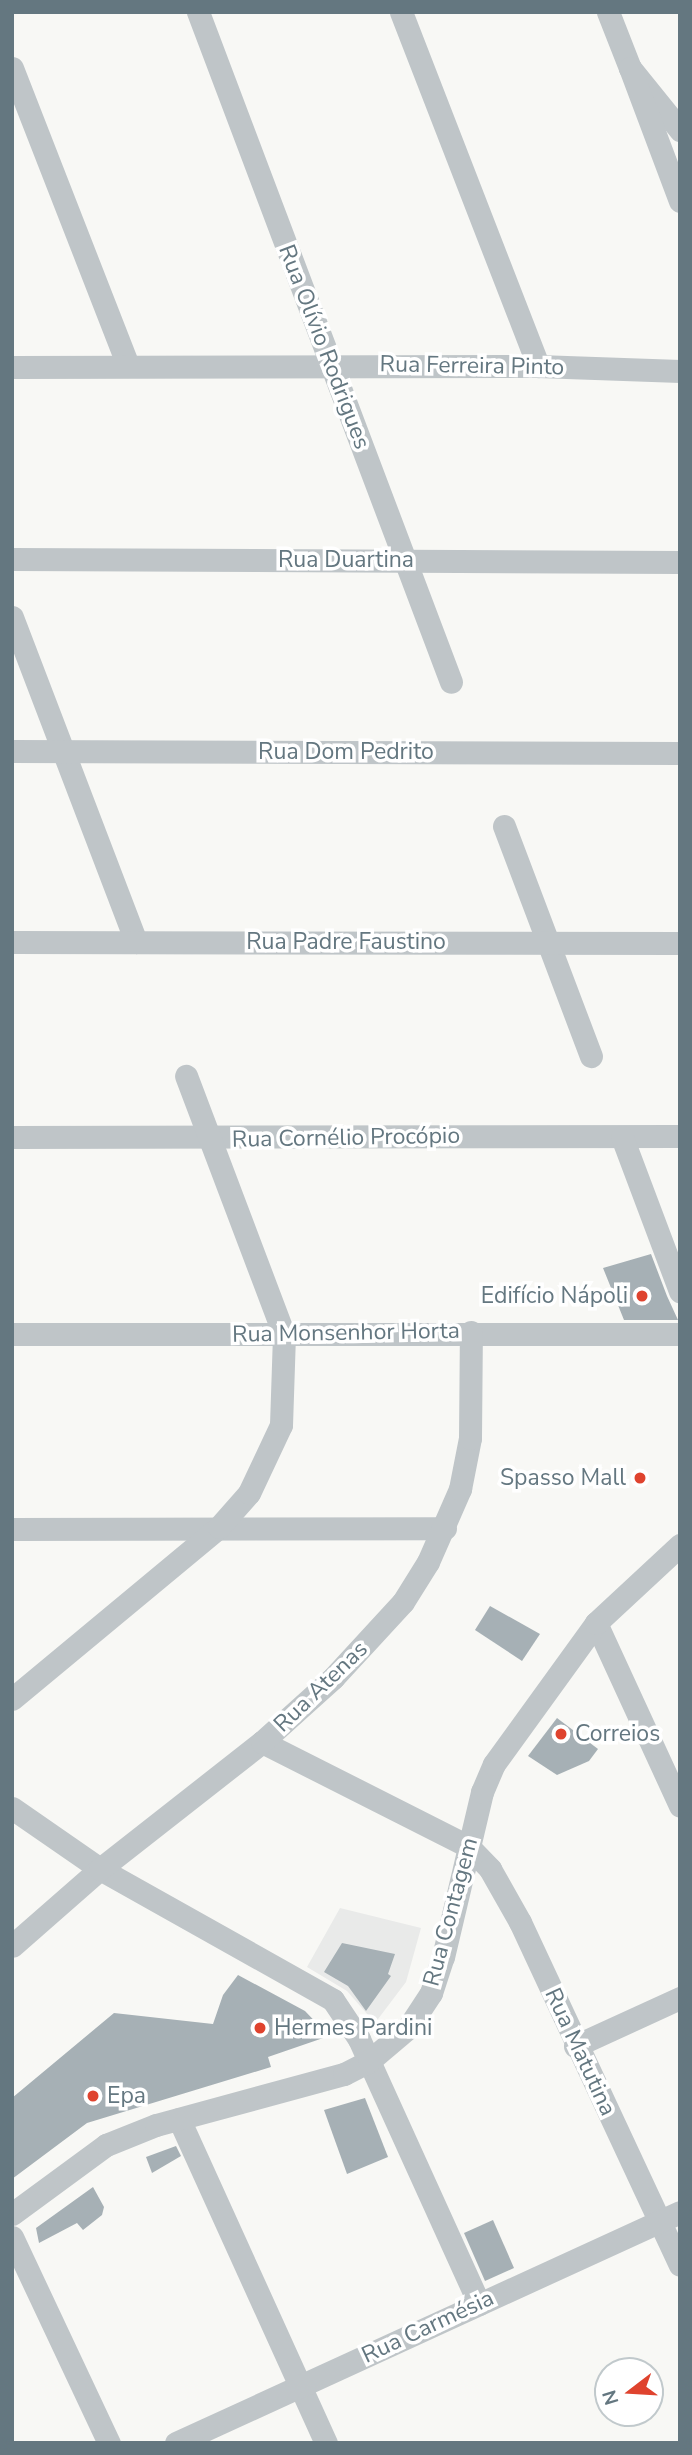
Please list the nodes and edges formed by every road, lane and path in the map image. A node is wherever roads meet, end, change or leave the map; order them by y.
1 (198, 12) edge
2 (401, 12) edge
3 (608, 12) edge
4 (12, 68) edge
5 (630, 68) junction
6 (680, 130) edge
7 (680, 201) edge
8 (128, 365) junction
9 (331, 365) junction
10 (538, 366) junction
11 (12, 367) edge
12 (680, 371) edge
13 (12, 559) edge
14 (405, 561) junction
15 (680, 562) edge
16 (12, 617) edge
17 (450, 682) dead end
18 (12, 751) edge
19 (64, 751) junction
20 (680, 753) edge
21 (504, 826) dead end
22 (12, 942) edge
23 (136, 942) junction
24 (551, 942) junction
25 (680, 943) edge
26 (592, 1056) dead end
27 (186, 1076) dead end
28 (680, 1136) edge
29 (12, 1137) edge
30 (622, 1137) junction
31 (209, 1139) junction
32 (680, 1291) edge
33 (471, 1332) junction
34 (12, 1334) edge
35 (680, 1334) edge
36 (284, 1335) junction
37 (219, 1527) junction
38 (445, 1528) junction
39 (12, 1529) edge
40 (680, 1545) edge
41 (596, 1623) junction
42 (12, 1699) edge
43 (262, 1742) junction
44 (680, 1805) edge
45 (12, 1808) edge
46 (468, 1846) junction
47 (100, 1869) junction
48 (12, 1946) edge
49 (680, 1998) edge
50 (575, 2046) junction
51 (369, 2061) junction
52 (179, 2119) junction
53 (12, 2214) edge
54 (670, 2216) edge
55 (12, 2237) edge
56 (680, 2265) edge
57 (479, 2304) junction
58 (299, 2386) junction
59 (109, 2443) edge
60 (176, 2443) edge
61 (326, 2443) edge

1 - 9 street, Rua Olívio Rodrigues
2 - 10 street
3 - 5 street
4 - 8 street
5 - 6 street
5 - 7 street
8 - 9 street, Rua Ferreira Pinto
8 - 11 street, Rua Ferreira Pinto
9 - 10 street, Rua Ferreira Pinto
9 - 14 street, Rua Olívio Rodrigues
10 - 12 street, Rua Ferreira Pinto
13 - 14 street, Rua Duartina
14 - 15 street, Rua Duartina
14 - 17 street, Rua Olívio Rodrigues
16 - 19 street
18 - 19 street, Rua Dom Pedrito
19 - 20 street, Rua Dom Pedrito
19 - 23 street
21 - 24 street
22 - 23 street, Rua Padre Faustino
23 - 24 street, Rua Padre Faustino
24 - 25 street, Rua Padre Faustino
24 - 26 street
27 - 31 street
28 - 30 street, Rua Cornélio Procópio
29 - 31 street, Rua Cornélio Procópio
30 - 31 street, Rua Cornélio Procópio
30 - 32 street
31 - 36 street
33 - 35 street, Rua Monsenhor Horta
33 - 36 street, Rua Monsenhor Horta
33 - 38 street, Rua Atenas
34 - 36 street, Rua Monsenhor Horta
36 - 37 street
37 - 38 street
37 - 39 street
37 - 42 street
38 - 43 street, Rua Atenas
40 - 41 street, Rua Contagem
41 - 44 street
41 - 46 street, Rua Contagem
43 - 46 street
43 - 47 street, Rua Atenas
45 - 47 street
46 - 50 street, Rua Matutina
46 - 51 street, Rua Contagem
47 - 48 street, Rua Atenas
47 - 51 street
49 - 50 street
50 - 54 street, Rua Matutina
51 - 52 street, Rua Contagem
51 - 57 street
52 - 53 street, Rua Contagem
52 - 58 street
54 - 56 street, Rua Matutina
54 - 57 street, Rua Carmésia
55 - 59 street
57 - 58 street, Rua Carmésia
58 - 60 street, Rua Carmésia
58 - 61 street

